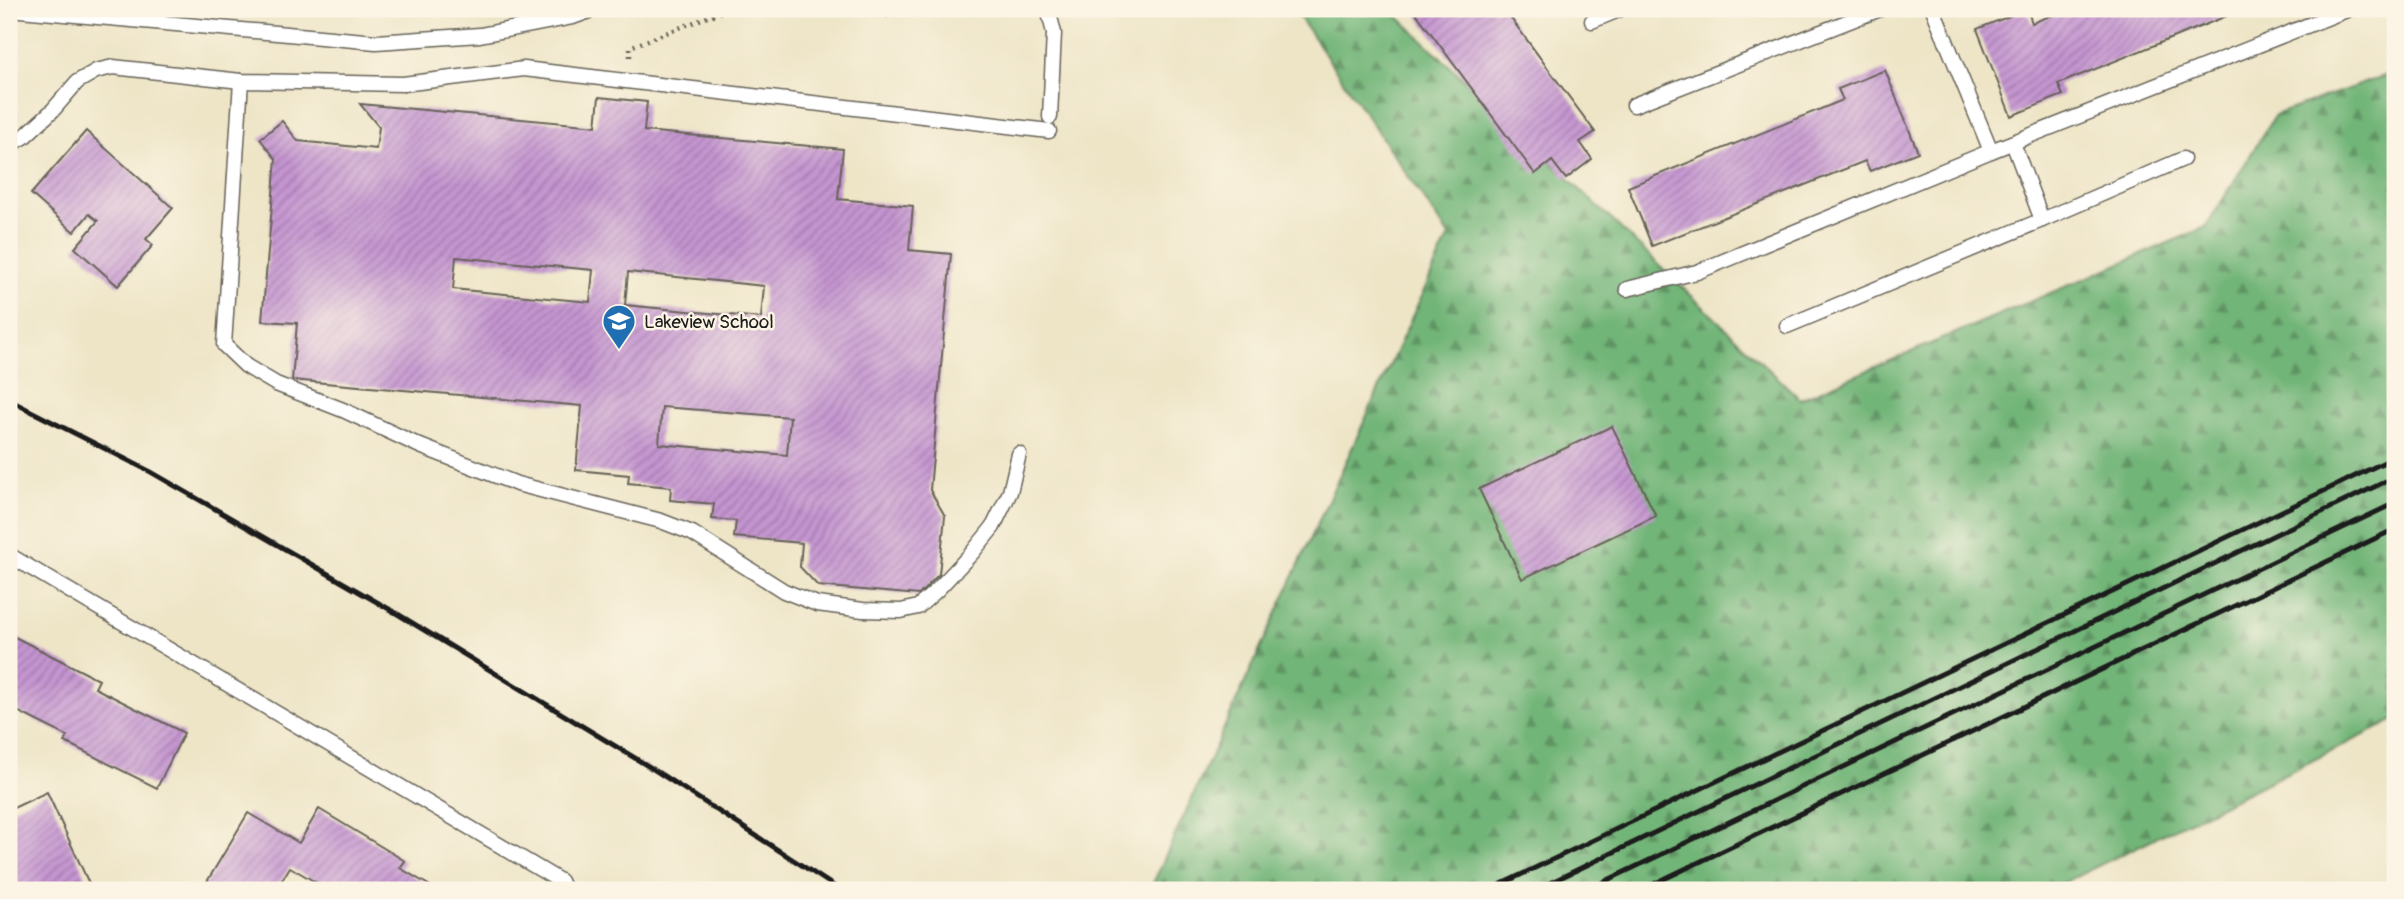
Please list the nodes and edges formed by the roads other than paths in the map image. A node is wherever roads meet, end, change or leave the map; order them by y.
1 (9, 9) edge
2 (595, 9) edge
3 (1048, 9) edge
4 (1621, 9) edge
5 (1880, 9) edge
6 (1933, 9) edge
7 (2349, 9) edge
8 (1592, 21) dead end
9 (241, 81) junction
10 (1634, 104) dead end
11 (2013, 143) junction
12 (9, 145) edge
13 (1990, 151) junction
14 (2183, 159) dead end
15 (2042, 220) junction
16 (1627, 289) dead end
17 (1787, 326) dead end
18 (1019, 454) dead end
19 (9, 555) edge
20 (565, 890) edge

1 - 2 lane
3 - 9 lane
4 - 8 lane
5 - 10 lane
6 - 13 lane
7 - 11 lane
9 - 12 lane
9 - 18 lane
11 - 13 lane
11 - 15 lane
13 - 16 lane
14 - 15 lane
15 - 17 lane
19 - 20 lane

